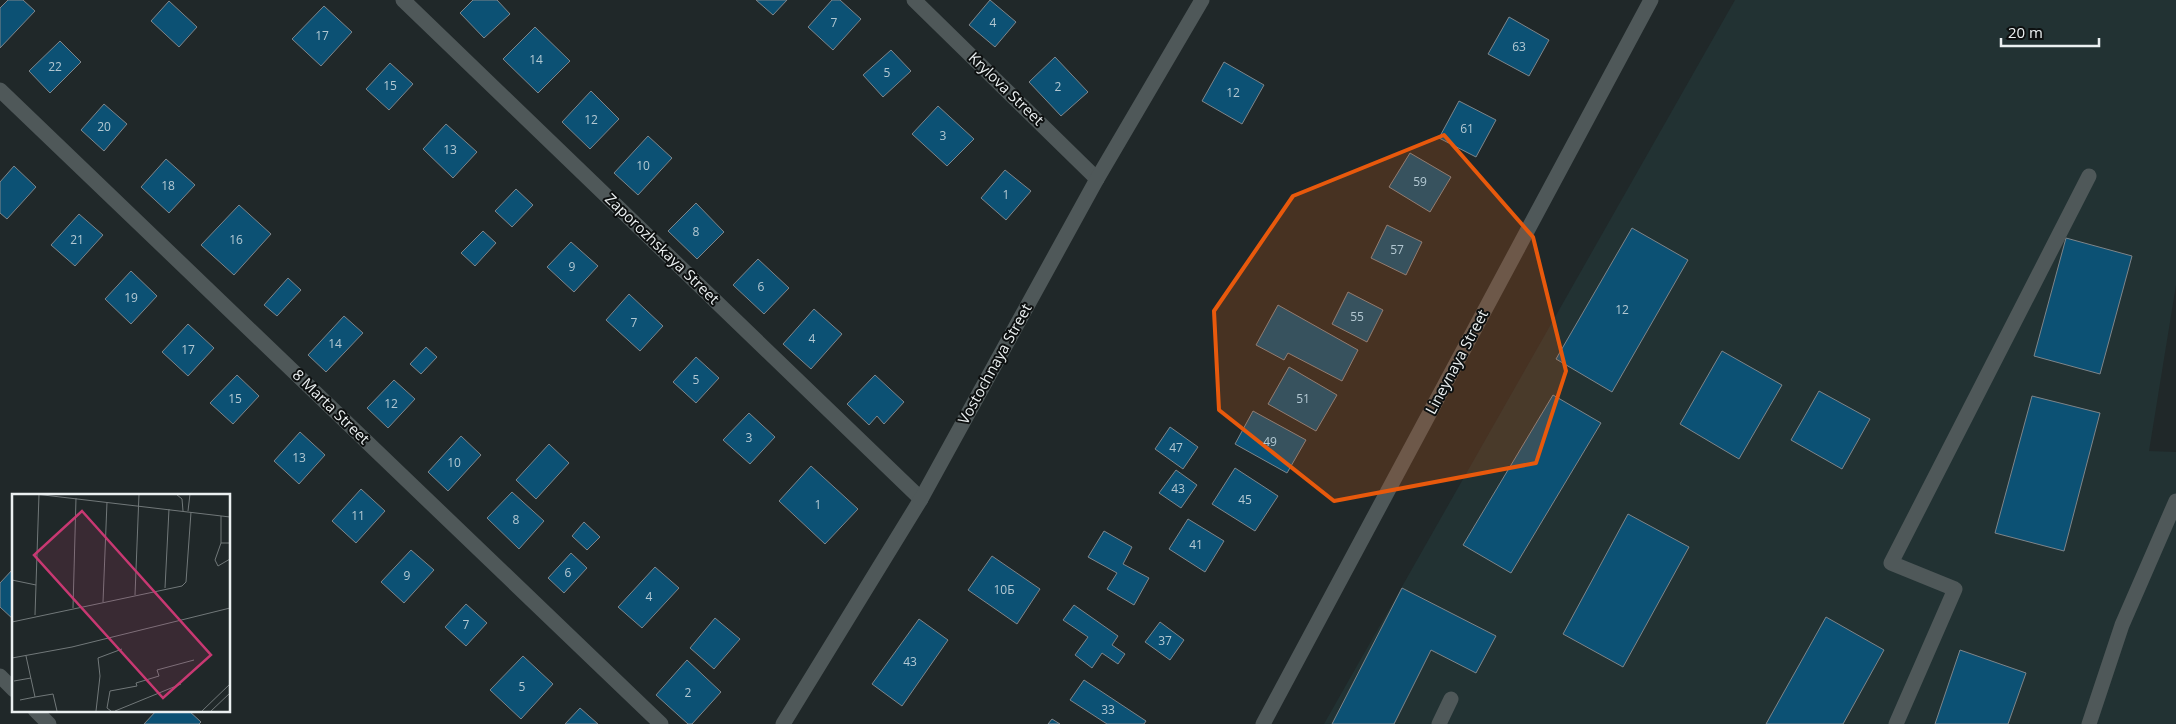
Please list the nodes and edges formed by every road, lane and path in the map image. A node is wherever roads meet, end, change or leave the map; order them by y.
1 (402, 0) edge
2 (914, 0) edge
3 (1202, 0) edge
4 (1651, 0) edge
5 (0, 90) edge
6 (2089, 176) dead end
7 (1098, 179) junction
8 (921, 499) junction
9 (2176, 501) edge
10 (0, 676) edge
11 (12, 688) edge
12 (1451, 699) dead end
13 (37, 712) edge
14 (49, 724) edge
15 (661, 724) edge
16 (783, 724) edge
17 (1263, 724) edge
18 (1439, 724) edge
19 (1896, 724) edge
20 (2089, 724) edge

1 - 8 street, Zaporozhskaya Street
2 - 7 street, Krylova Street
3 - 7 street, Vostochnaya Street
4 - 17 street, Lineynaya Street
5 - 15 street, 8 Marta Street
6 - 19 street
7 - 8 street, Vostochnaya Street
8 - 16 street, Vostochnaya Street
9 - 20 street
10 - 11 street
12 - 18 street
13 - 14 street

